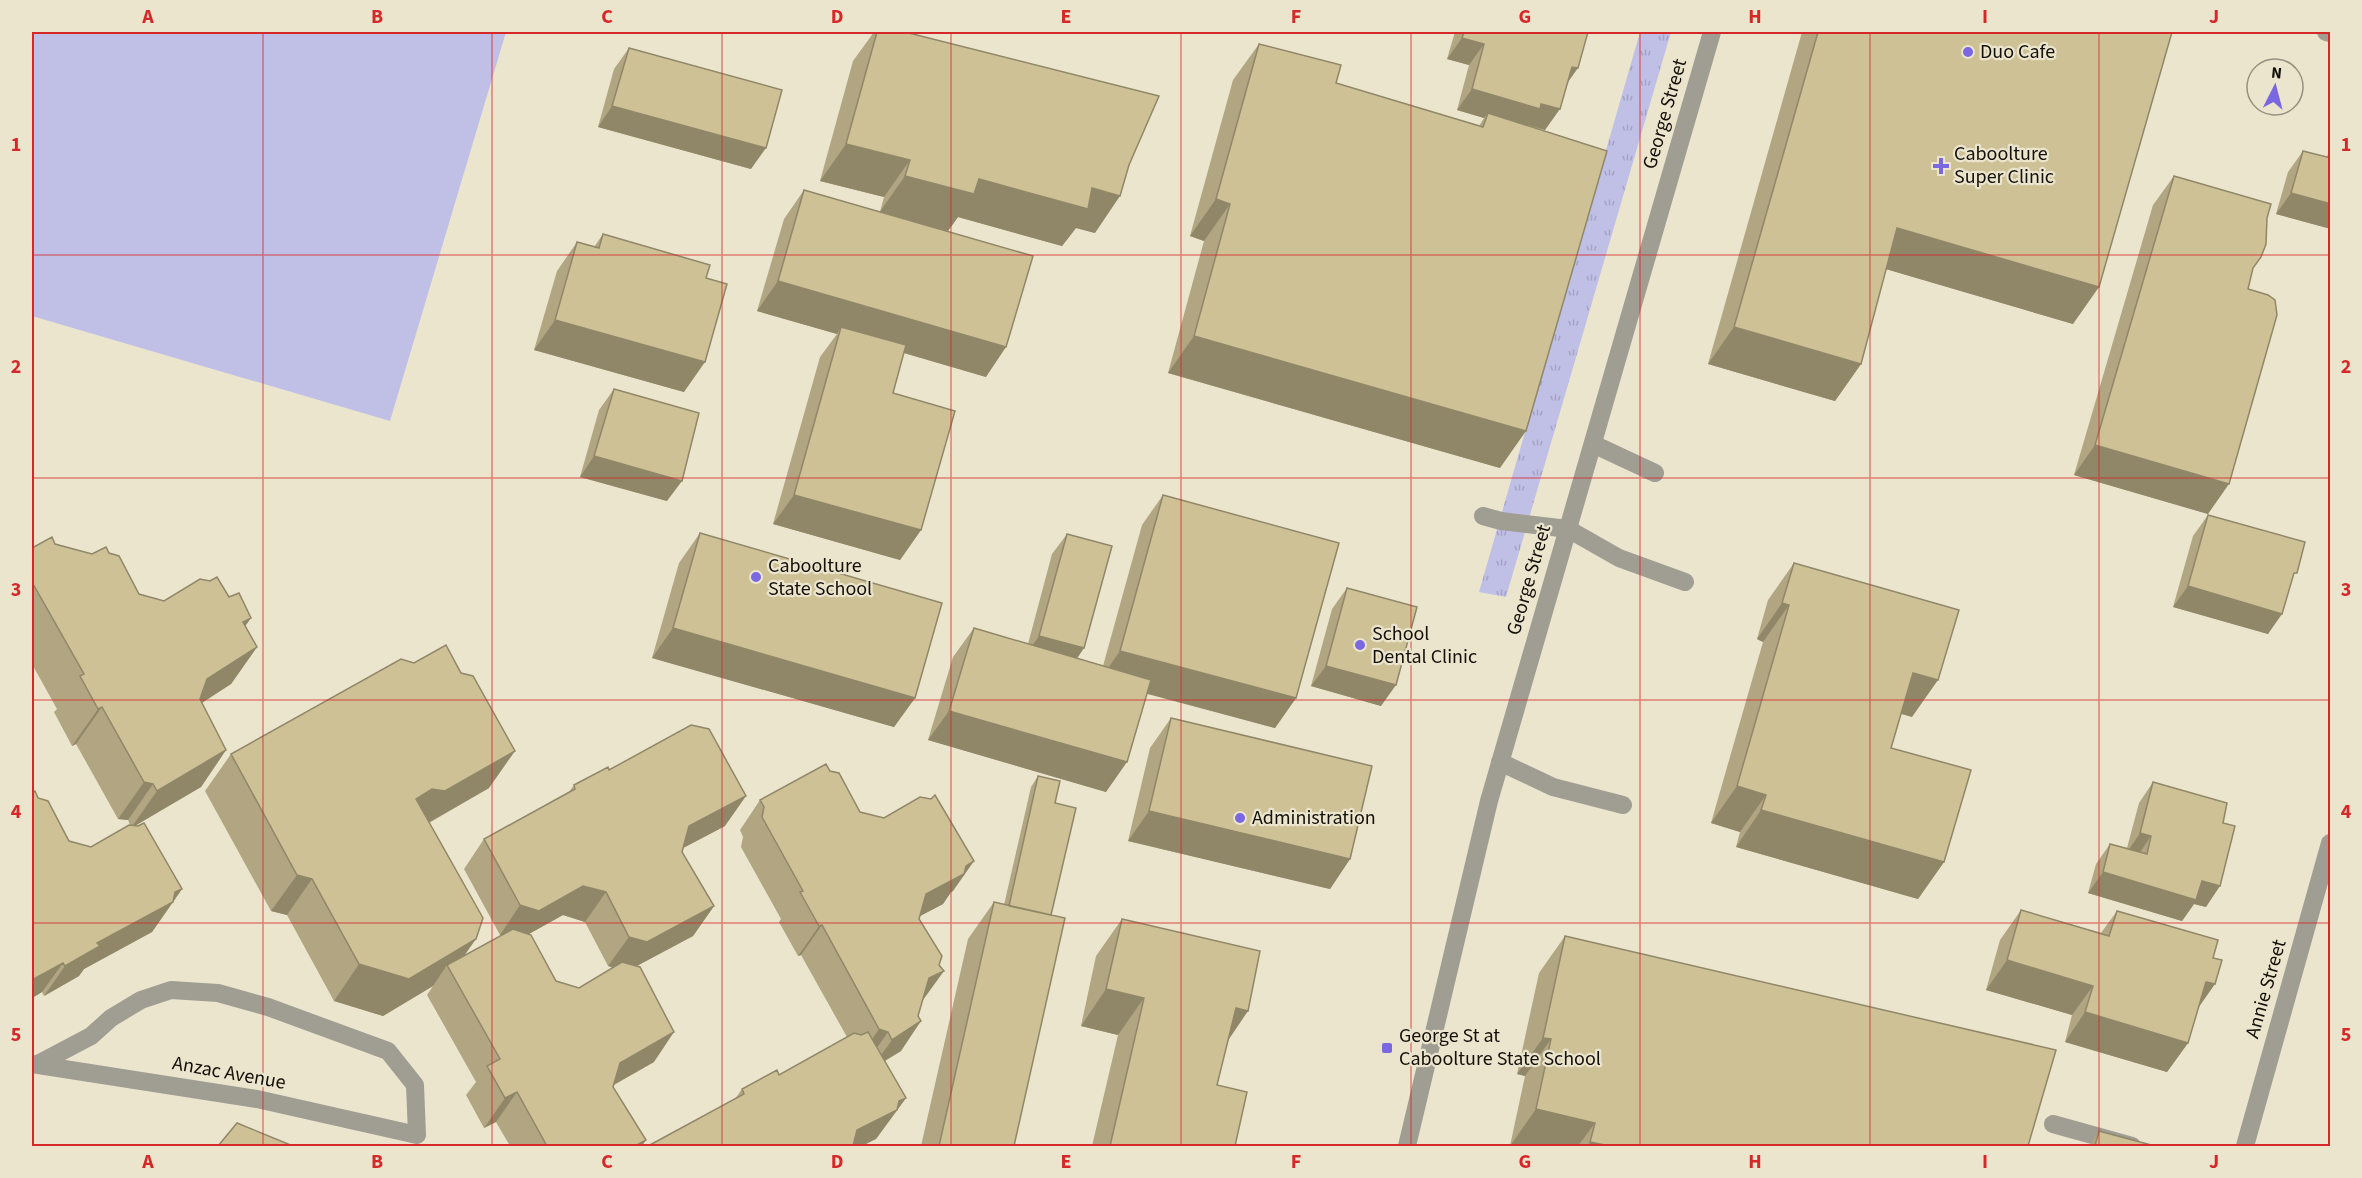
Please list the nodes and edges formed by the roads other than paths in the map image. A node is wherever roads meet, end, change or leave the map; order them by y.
1 (1712, 32) edge
2 (1593, 444) junction
3 (1655, 473) dead end
4 (1483, 516) dead end
5 (1568, 529) junction
6 (1685, 582) dead end
7 (1500, 762) junction
8 (1623, 805) dead end
9 (2331, 843) edge
10 (35, 1064) edge
11 (2053, 1124) dead end
12 (1407, 1146) edge
13 (2132, 1146) edge
14 (2245, 1146) edge

1 - 2 street, George Street
2 - 3 street
2 - 5 street, George Street
4 - 5 street
5 - 6 street
5 - 7 street, George Street
7 - 8 street
7 - 12 street, George Street
9 - 14 street, Annie Street
10 - 10 street, Anzac Avenue
11 - 13 street

